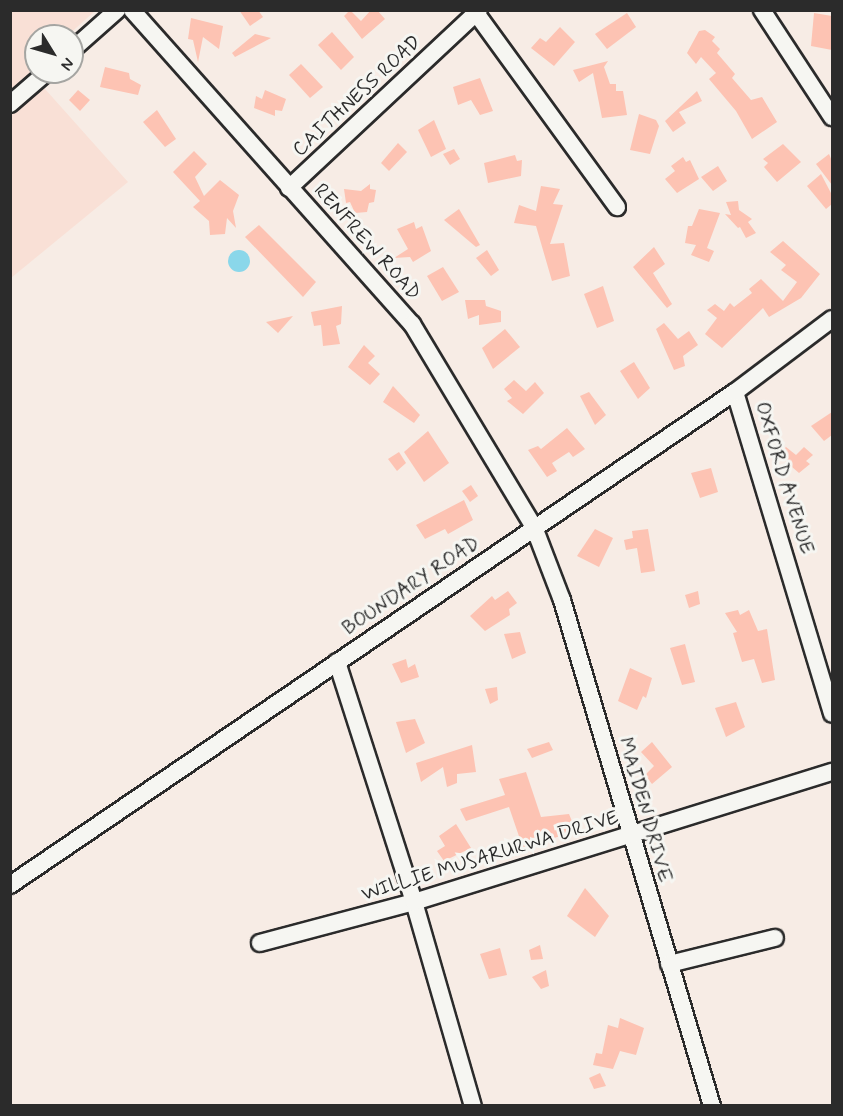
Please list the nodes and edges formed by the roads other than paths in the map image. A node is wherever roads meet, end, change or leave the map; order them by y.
1 (117, 10) edge
2 (132, 10) edge
3 (762, 10) edge
4 (477, 12) edge
5 (84, 39) edge
6 (33, 84) edge
7 (10, 104) edge
8 (832, 117) edge
9 (290, 188) junction
10 (617, 207) dead end
11 (832, 319) edge
12 (735, 392) junction
13 (534, 527) junction
14 (337, 662) junction
15 (832, 714) edge
16 (832, 772) edge
17 (630, 836) junction
18 (10, 885) edge
19 (414, 902) junction
20 (775, 938) dead end
21 (260, 943) dead end
22 (669, 964) junction
23 (473, 1106) edge
24 (712, 1106) edge

1 - 5 street
2 - 9 street, RENFREW ROAD
3 - 8 street
4 - 9 street, CAITHNESS ROAD
4 - 10 street
6 - 7 street
9 - 13 street, RENFREW ROAD
11 - 12 street, BOUNDARY ROAD
12 - 13 street, BOUNDARY ROAD
12 - 15 street, OXFORD AVENUE
13 - 14 street, BOUNDARY ROAD
13 - 17 street, MAIDEN DRIVE
14 - 18 street, BOUNDARY ROAD
14 - 19 street
16 - 17 street, WILLIE MUSARURWA DRIVE
17 - 19 street, WILLIE MUSARURWA DRIVE
17 - 22 street, MAIDEN DRIVE
19 - 21 street, WILLIE MUSARURWA DRIVE
19 - 23 street
20 - 22 street
22 - 24 street, MAIDEN DRIVE

